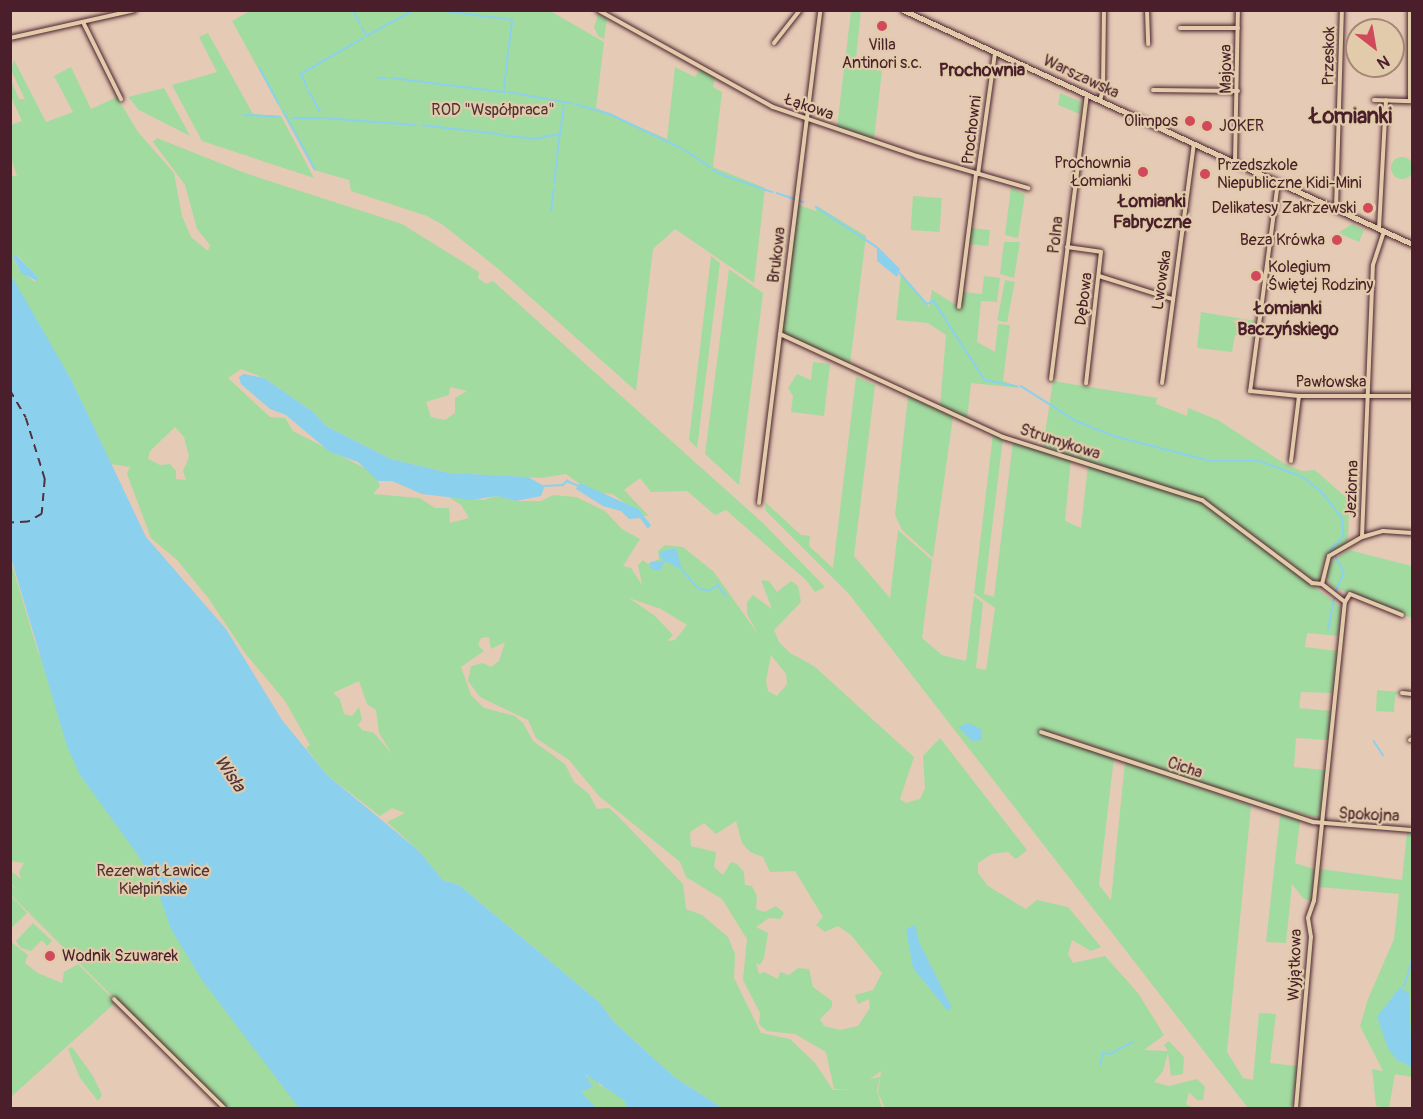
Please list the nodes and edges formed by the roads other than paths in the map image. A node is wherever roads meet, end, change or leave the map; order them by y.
1 (135, 10) edge
2 (598, 10) edge
3 (800, 10) edge
4 (820, 10) edge
5 (903, 10) edge
6 (1104, 10) edge
7 (1147, 10) edge
8 (1238, 10) edge
9 (1342, 10) edge
10 (1410, 10) edge
11 (83, 22) junction
12 (1180, 28) dead end
13 (1238, 28) junction
14 (10, 38) edge
15 (774, 43) dead end
16 (1148, 44) dead end
17 (995, 53) junction
18 (1152, 90) dead end
19 (1238, 91) junction
20 (1087, 95) junction
21 (121, 99) dead end
22 (1100, 100) junction
23 (1374, 100) dead end
24 (1386, 100) junction
25 (1411, 101) edge
26 (806, 120) junction
27 (1194, 144) junction
28 (1235, 162) junction
29 (977, 174) junction
30 (1278, 182) junction
31 (1028, 188) dead end
32 (1336, 209) junction
33 (1382, 230) junction
34 (1413, 244) edge
35 (1067, 247) junction
36 (1099, 276) junction
37 (1172, 299) junction
38 (959, 307) dead end
39 (780, 334) junction
40 (1051, 379) dead end
41 (1086, 383) dead end
42 (1162, 383) dead end
43 (1368, 394) junction
44 (1299, 396) junction
45 (1413, 396) edge
46 (1291, 461) dead end
47 (759, 503) dead end
48 (1413, 532) edge
49 (1362, 537) junction
50 (1322, 584) junction
51 (1345, 602) junction
52 (1402, 615) dead end
53 (1402, 693) dead end
54 (1413, 694) edge
55 (1041, 732) dead end
56 (1323, 824) junction
57 (1413, 830) edge
58 (114, 999) dead end
59 (224, 1108) edge
60 (1296, 1108) edge

1 - 11 street
2 - 26 street, Łąkowa
3 - 15 street
4 - 26 street, Brukowa
5 - 17 street, Warszawska
6 - 22 street
7 - 16 street
8 - 13 street, Majowa
9 - 32 street, Przeskok
10 - 25 street
11 - 14 street
11 - 21 street
12 - 13 street
13 - 19 street, Majowa
17 - 20 street, Warszawska
17 - 29 street, Prochowni
18 - 19 street
19 - 28 street, Majowa
20 - 22 street, Warszawska
20 - 35 street, Polna
22 - 27 street, Warszawska
23 - 24 street
24 - 25 street
24 - 33 street, Jeziorna
26 - 29 street, Łąkowa
26 - 39 street, Brukowa
27 - 28 street, Warszawska
27 - 37 street, Lwowska
28 - 30 street, Warszawska
29 - 31 street, Łąkowa
29 - 38 street, Prochowni
30 - 32 street, Warszawska
30 - 44 street, Pawłowska
32 - 33 street, Warszawska
33 - 34 street, Warszawska
33 - 43 street, Jeziorna
35 - 36 street, Dębowa
35 - 40 street, Polna
36 - 37 street
36 - 41 street, Dębowa
37 - 42 street, Lwowska
39 - 47 street, Brukowa
39 - 50 street, Strumykowa
43 - 44 street, Pawłowska
43 - 45 street, Pawłowska
43 - 49 street, Jeziorna
44 - 46 street
48 - 49 street
49 - 50 street, Jeziorna
50 - 51 street
51 - 52 street
51 - 56 street
53 - 54 street
55 - 56 street, Cicha
56 - 57 street, Spokojna
56 - 60 street, Wyjątkowa
58 - 59 street

